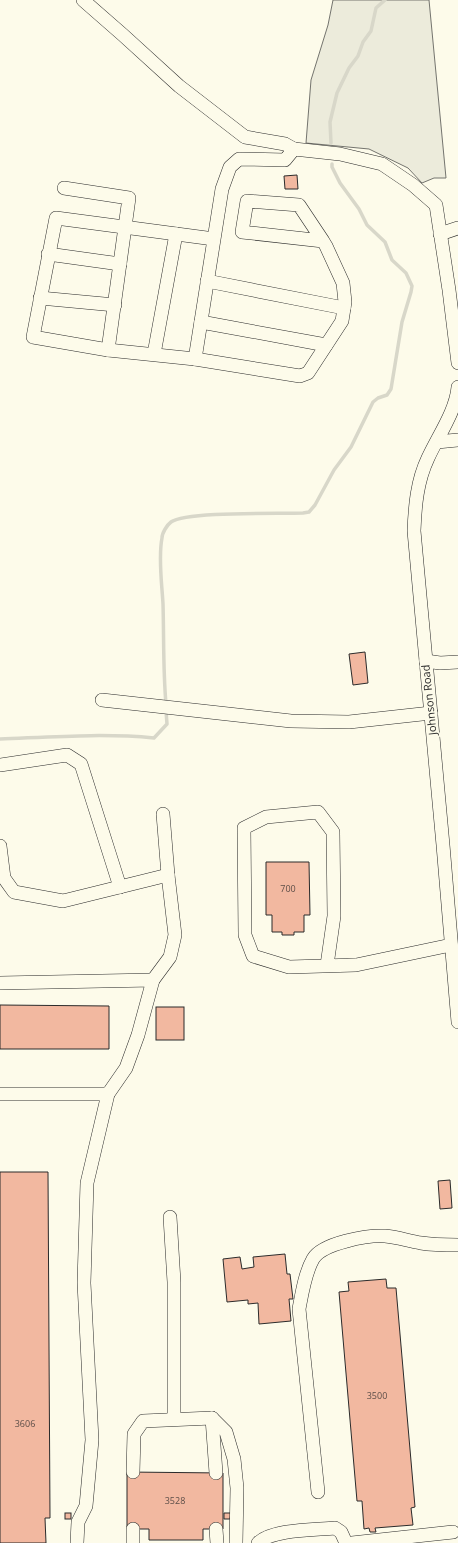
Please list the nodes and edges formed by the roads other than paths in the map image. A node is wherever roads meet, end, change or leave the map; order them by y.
1 (83, 0) edge
2 (294, 149) junction
3 (64, 188) dead end
4 (125, 227) junction
5 (458, 228) edge
6 (176, 234) junction
7 (440, 234) junction
8 (214, 239) junction
9 (323, 241) junction
10 (48, 254) junction
11 (120, 264) junction
12 (207, 282) junction
13 (454, 288) edge
14 (40, 298) junction
15 (115, 305) junction
16 (344, 308) junction
17 (201, 322) junction
18 (326, 345) junction
19 (108, 350) junction
20 (154, 354) junction
21 (195, 359) junction
22 (458, 363) edge
23 (457, 394) edge
24 (458, 440) edge
25 (437, 442) junction
26 (426, 661) junction
27 (458, 662) edge
28 (102, 700) dead end
29 (431, 713) junction
30 (0, 765) edge
31 (163, 814) dead end
32 (0, 846) edge
33 (168, 875) junction
34 (120, 887) junction
35 (451, 946) junction
36 (326, 965) junction
37 (153, 980) junction
38 (0, 983) edge
39 (458, 1022) edge
40 (0, 1094) edge
41 (108, 1094) junction
42 (170, 1217) dead end
43 (458, 1244) edge
44 (212, 1418) junction
45 (174, 1419) junction
46 (133, 1472) dead end
47 (216, 1473) dead end
48 (318, 1492) dead end
49 (133, 1529) dead end
50 (216, 1529) dead end
51 (453, 1532) dead end
52 (262, 1541) edge
53 (77, 1543) edge
54 (133, 1543) edge
55 (217, 1543) edge
56 (236, 1543) edge
57 (346, 1543) edge
58 (352, 1543) edge

1 - 2 street
2 - 7 street
2 - 8 street
3 - 4 street
4 - 6 street
4 - 10 street
4 - 11 street
5 - 7 street
6 - 8 street
6 - 20 street
7 - 13 street
8 - 12 street
9 - 9 street
9 - 16 street
10 - 11 street
10 - 14 street
11 - 15 street
12 - 16 street
12 - 17 street
13 - 22 street
14 - 15 street
14 - 19 street
15 - 19 street
16 - 18 street
17 - 18 street
17 - 21 street
18 - 21 street
19 - 20 street
20 - 21 street
23 - 25 street, Johnson Road
24 - 25 street
25 - 26 street, Johnson Road
26 - 27 street
26 - 29 street, Johnson Road
28 - 29 street
29 - 35 street, Johnson Road
30 - 34 street
31 - 33 street
32 - 34 street
33 - 34 street
33 - 37 street
35 - 36 street
35 - 39 street, Johnson Road
36 - 36 street
37 - 38 street
37 - 41 street
40 - 41 street
41 - 53 street
42 - 45 street
43 - 48 street
44 - 45 street
44 - 47 street
44 - 56 street
45 - 46 street
49 - 54 street
50 - 55 street
51 - 58 street
52 - 57 street

